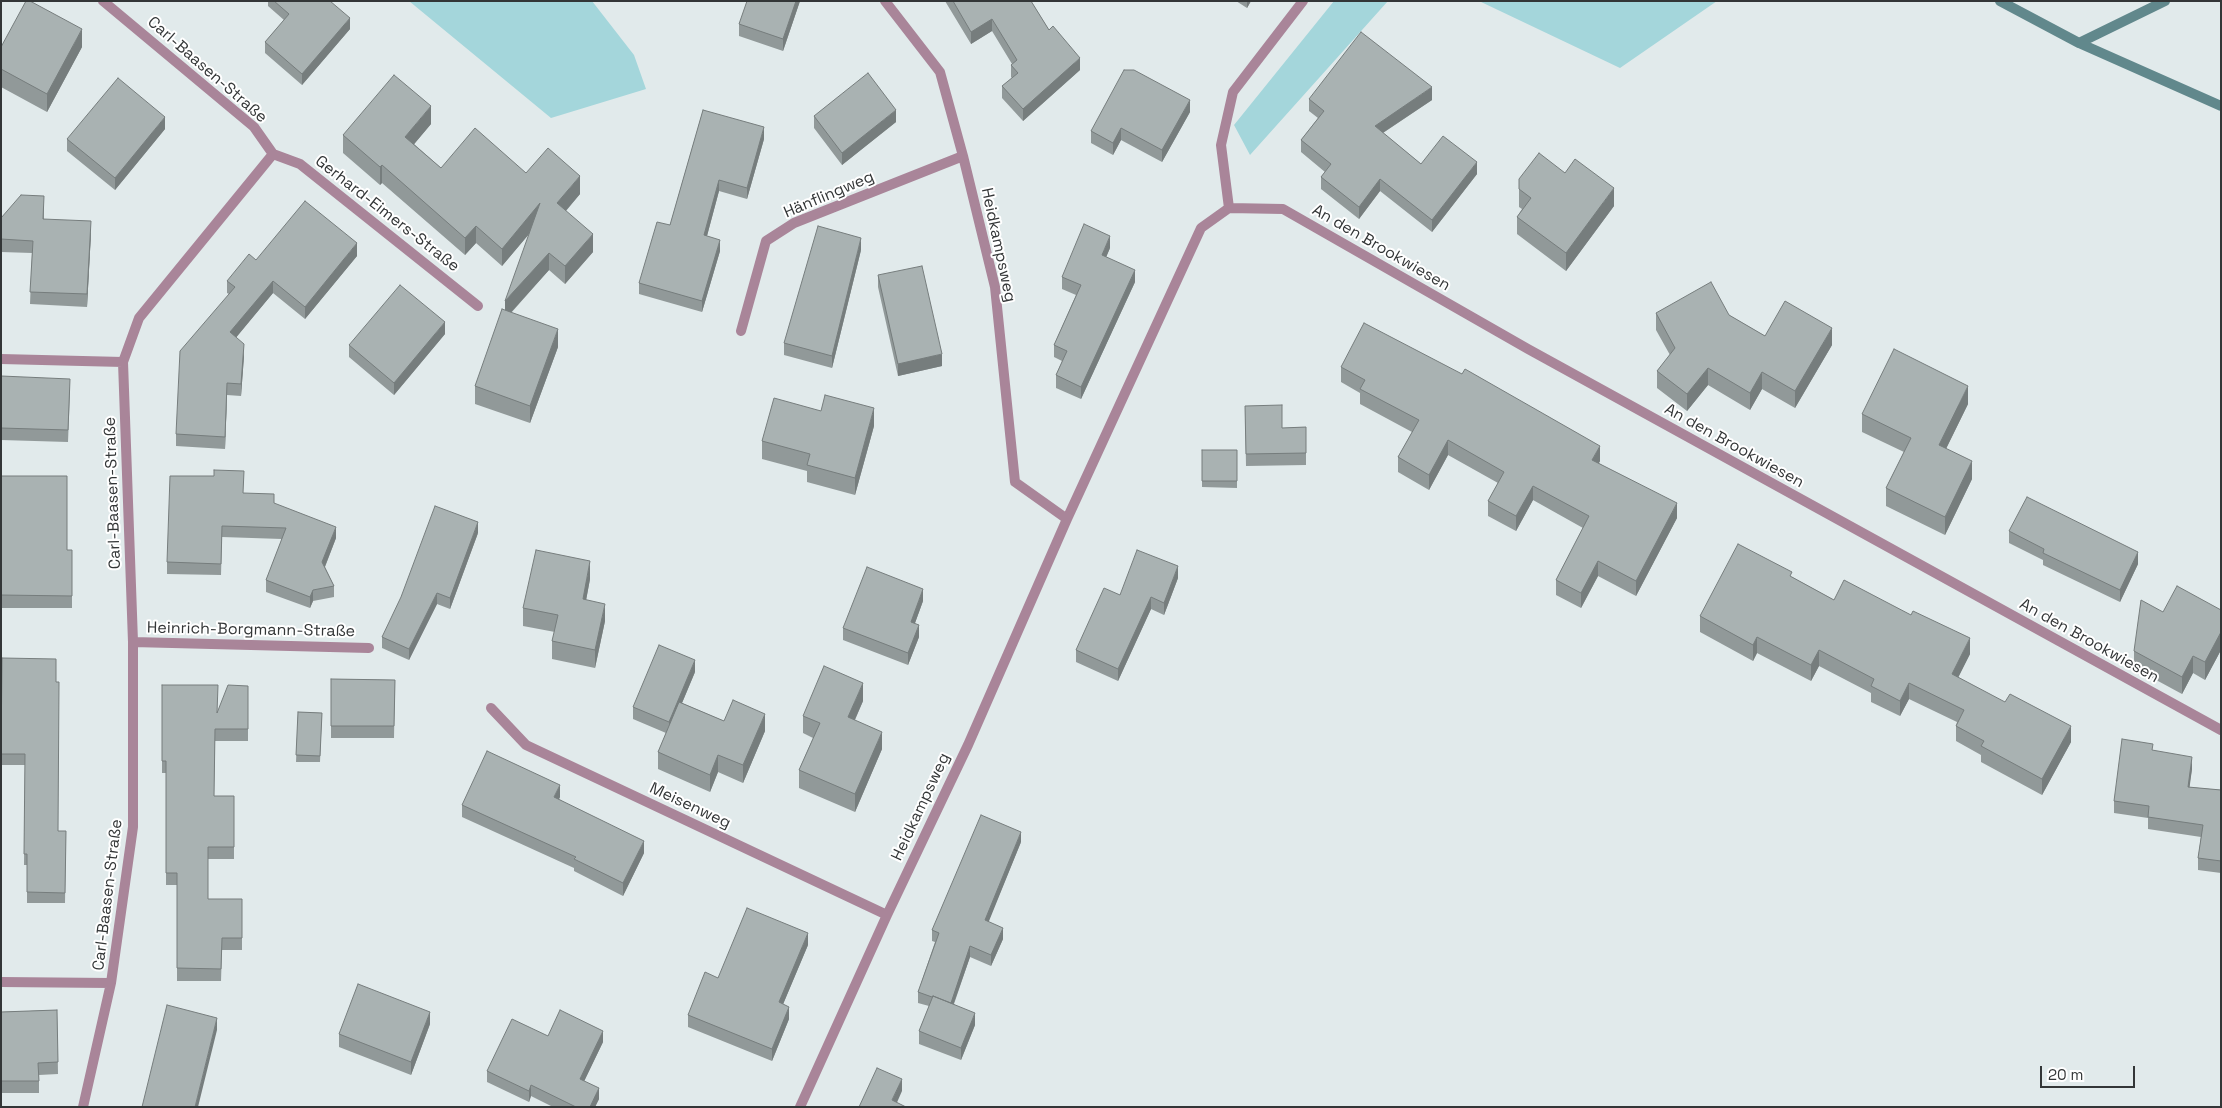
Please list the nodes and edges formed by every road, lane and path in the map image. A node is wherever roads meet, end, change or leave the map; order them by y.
1 (104, 1) edge
2 (885, 1) edge
3 (1302, 1) edge
4 (273, 154) junction
5 (963, 156) junction
6 (1229, 208) junction
7 (478, 306) dead end
8 (741, 331) dead end
9 (1, 359) edge
10 (123, 362) junction
11 (1068, 519) junction
12 (133, 642) junction
13 (369, 648) dead end
14 (491, 708) dead end
15 (2221, 730) edge
16 (886, 915) junction
17 (1, 982) edge
18 (111, 983) junction
19 (83, 1107) edge
20 (800, 1107) edge

1 - 4 street, Carl-Baasen-Straße
2 - 5 street, Heidkampsweg
3 - 6 street
4 - 7 street, Gerhard-Eimers-Straße
4 - 10 street, Carl-Baasen-Straße
5 - 8 street, Hänflingweg
5 - 11 street, Heidkampsweg
6 - 11 street, Heidkampsweg
6 - 15 street, An den Brookwiesen
9 - 10 street
10 - 12 street, Carl-Baasen-Straße
11 - 16 street, Heidkampsweg
12 - 13 street, Heinrich-Borgmann-Straße
12 - 18 street, Carl-Baasen-Straße
14 - 16 street, Meisenweg
16 - 20 street, Heidkampsweg
17 - 18 street
18 - 19 street, Carl-Baasen-Straße

